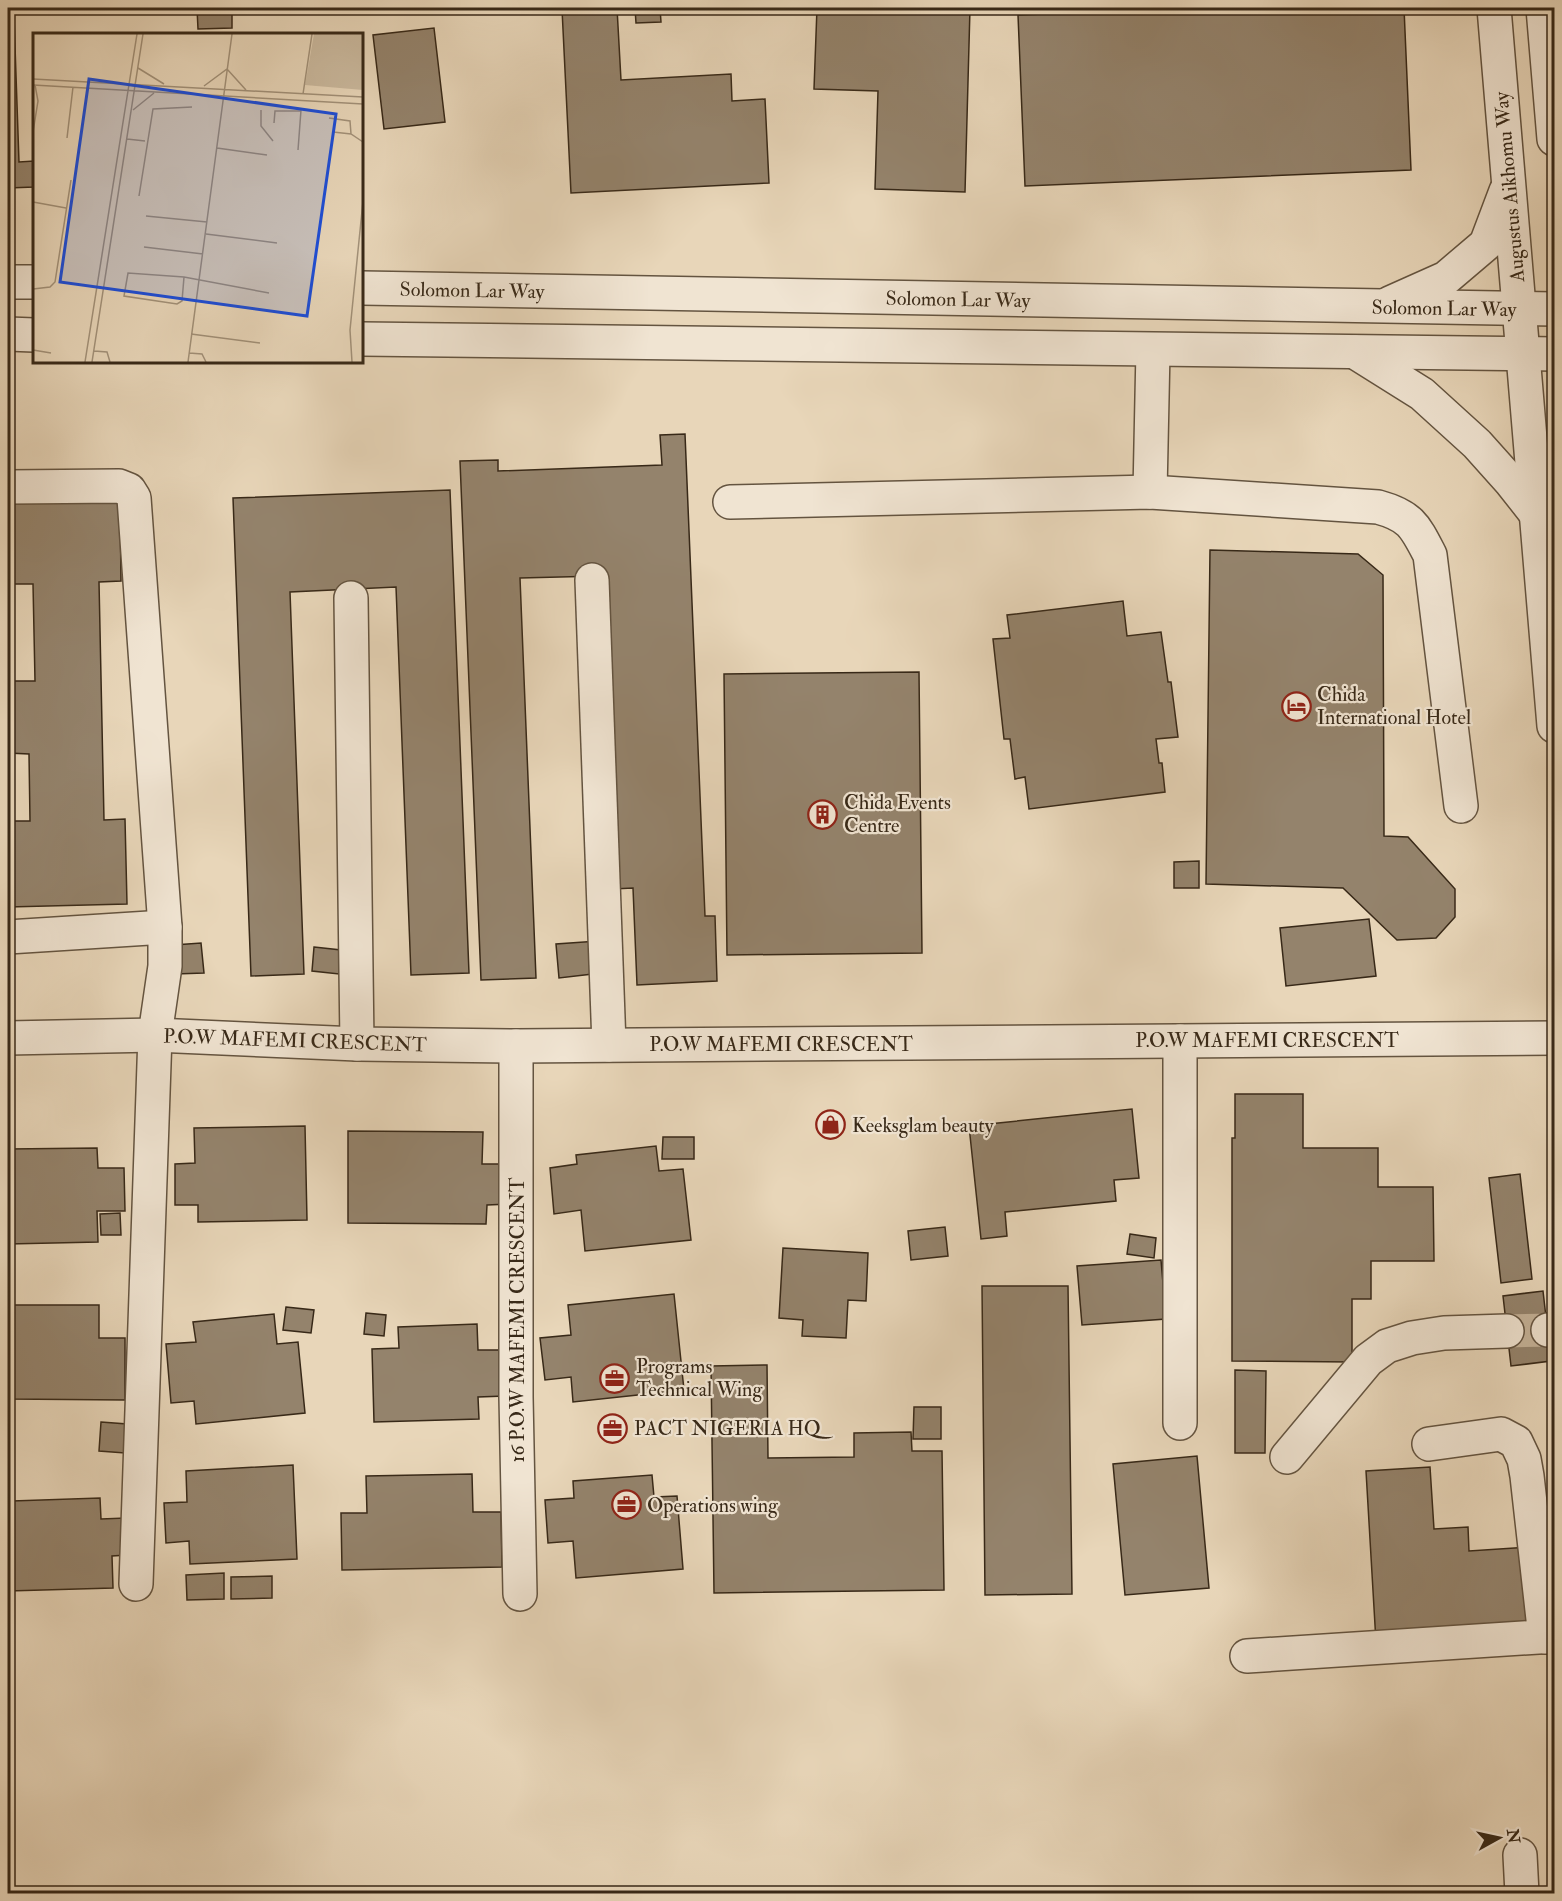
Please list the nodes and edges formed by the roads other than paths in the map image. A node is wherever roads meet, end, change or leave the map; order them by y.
1 (1494, 8) edge
2 (1543, 8) edge
3 (1554, 139) edge
4 (1509, 184) junction
5 (8, 282) edge
6 (33, 282) edge
7 (363, 288) edge
8 (1381, 307) junction
9 (1554, 309) edge
10 (1518, 310) junction
11 (8, 334) edge
12 (33, 335) edge
13 (363, 339) edge
14 (1153, 350) junction
15 (1355, 352) junction
16 (1539, 354) edge
17 (8, 487) edge
18 (1150, 492) junction
19 (730, 502) dead end
20 (1537, 515) junction
21 (592, 580) dead end
22 (351, 598) dead end
23 (1554, 726) edge
24 (1461, 806) dead end
25 (165, 927) junction
26 (8, 937) edge
27 (155, 1035) junction
28 (8, 1038) edge
29 (1554, 1038) edge
30 (1180, 1041) junction
31 (357, 1044) junction
32 (609, 1045) junction
33 (516, 1046) junction
34 (1507, 1331) tunnel mouth
35 (1180, 1423) dead end
36 (1429, 1444) dead end
37 (1287, 1457) dead end
38 (136, 1584) dead end
39 (520, 1594) dead end
40 (1550, 1636) edge
41 (1247, 1656) dead end
42 (1520, 1855) dead end
43 (1522, 1893) edge

1 - 4 street, Augustus Aikhomu Way
2 - 3 street
4 - 8 street
4 - 10 street, Augustus Aikhomu Way
5 - 6 street
7 - 8 street, Solomon Lar Way
8 - 10 street, Solomon Lar Way
9 - 10 street, Solomon Lar Way
10 - 16 street, Augustus Aikhomu Way
11 - 12 street
13 - 14 street
14 - 15 street
14 - 18 street
15 - 16 street
15 - 20 street
16 - 20 street, Augustus Aikhomu Way
17 - 25 street
18 - 19 street
18 - 24 street
20 - 23 street, Augustus Aikhomu Way
21 - 32 street
22 - 31 street
25 - 26 street
25 - 27 street
27 - 28 street, P.O.W MAFEMI CRESCENT
27 - 31 street, P.O.W MAFEMI CRESCENT
27 - 38 street
29 - 30 street, P.O.W MAFEMI CRESCENT
30 - 32 street, P.O.W MAFEMI CRESCENT
30 - 35 street
31 - 33 street, P.O.W MAFEMI CRESCENT
32 - 33 street, P.O.W MAFEMI CRESCENT
33 - 39 street, 16 P.O.W MAFEMI CRESCENT
34 - 37 street
36 - 40 street
40 - 41 street
42 - 43 street

